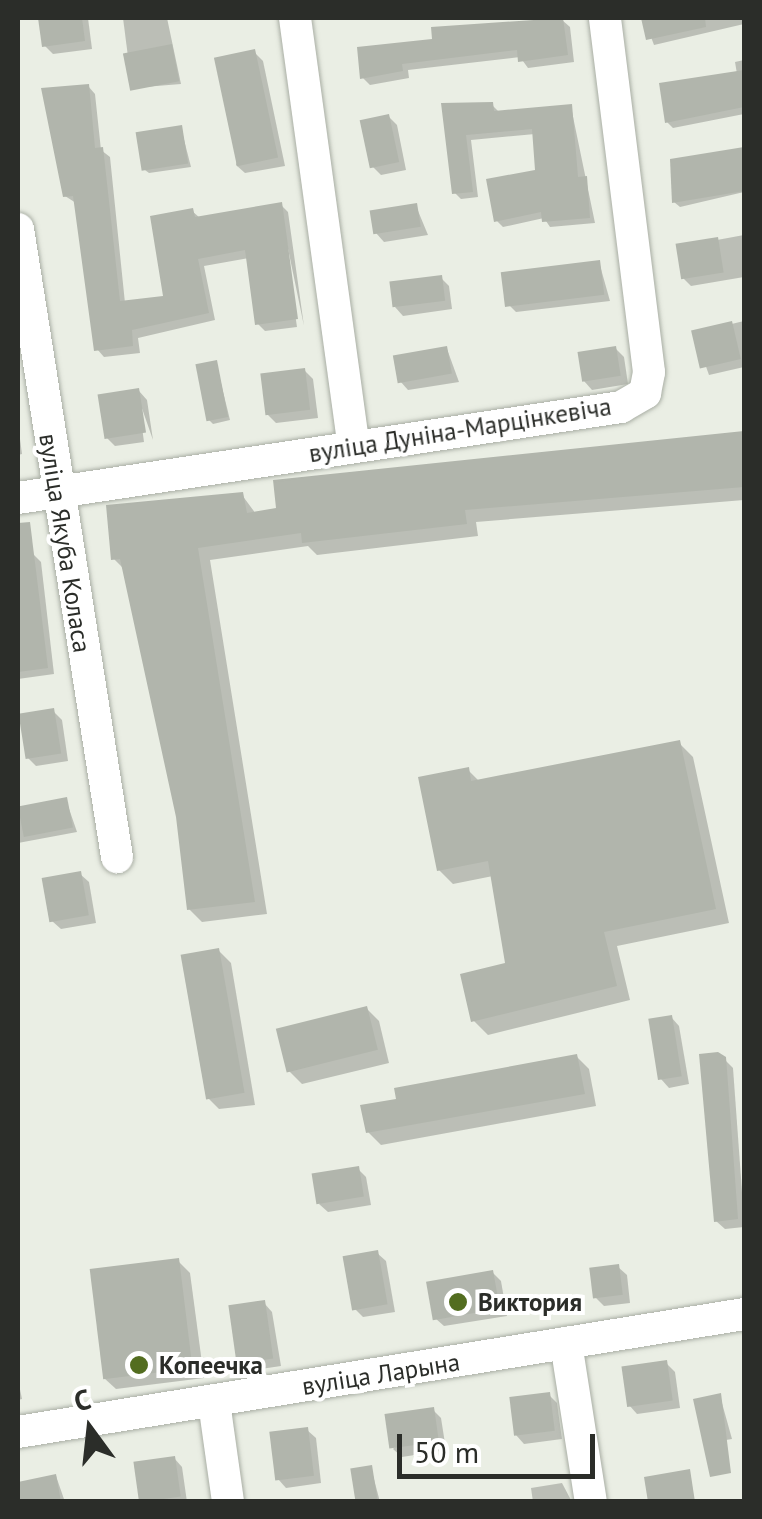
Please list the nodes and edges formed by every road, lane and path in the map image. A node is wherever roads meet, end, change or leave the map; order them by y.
1 (295, 18) edge
2 (605, 18) edge
3 (18, 229) edge
4 (354, 446) junction
5 (55, 493) junction
6 (18, 498) edge
7 (117, 856) dead end
8 (744, 1314) edge
9 (566, 1343) junction
10 (214, 1402) junction
11 (18, 1432) edge
12 (228, 1502) edge
13 (591, 1502) edge

1 - 4 street
2 - 4 street, вуліца Дуніна-Марцінкевіча
3 - 5 street, вуліца Якуба Коласа
4 - 5 street, вуліца Дуніна-Марцінкевіча
5 - 6 street, вуліца Дуніна-Марцінкевіча
5 - 7 street, вуліца Якуба Коласа
8 - 9 street, вуліца Ларына
9 - 10 street, вуліца Ларына
9 - 13 street
10 - 11 street, вуліца Ларына
10 - 12 street

